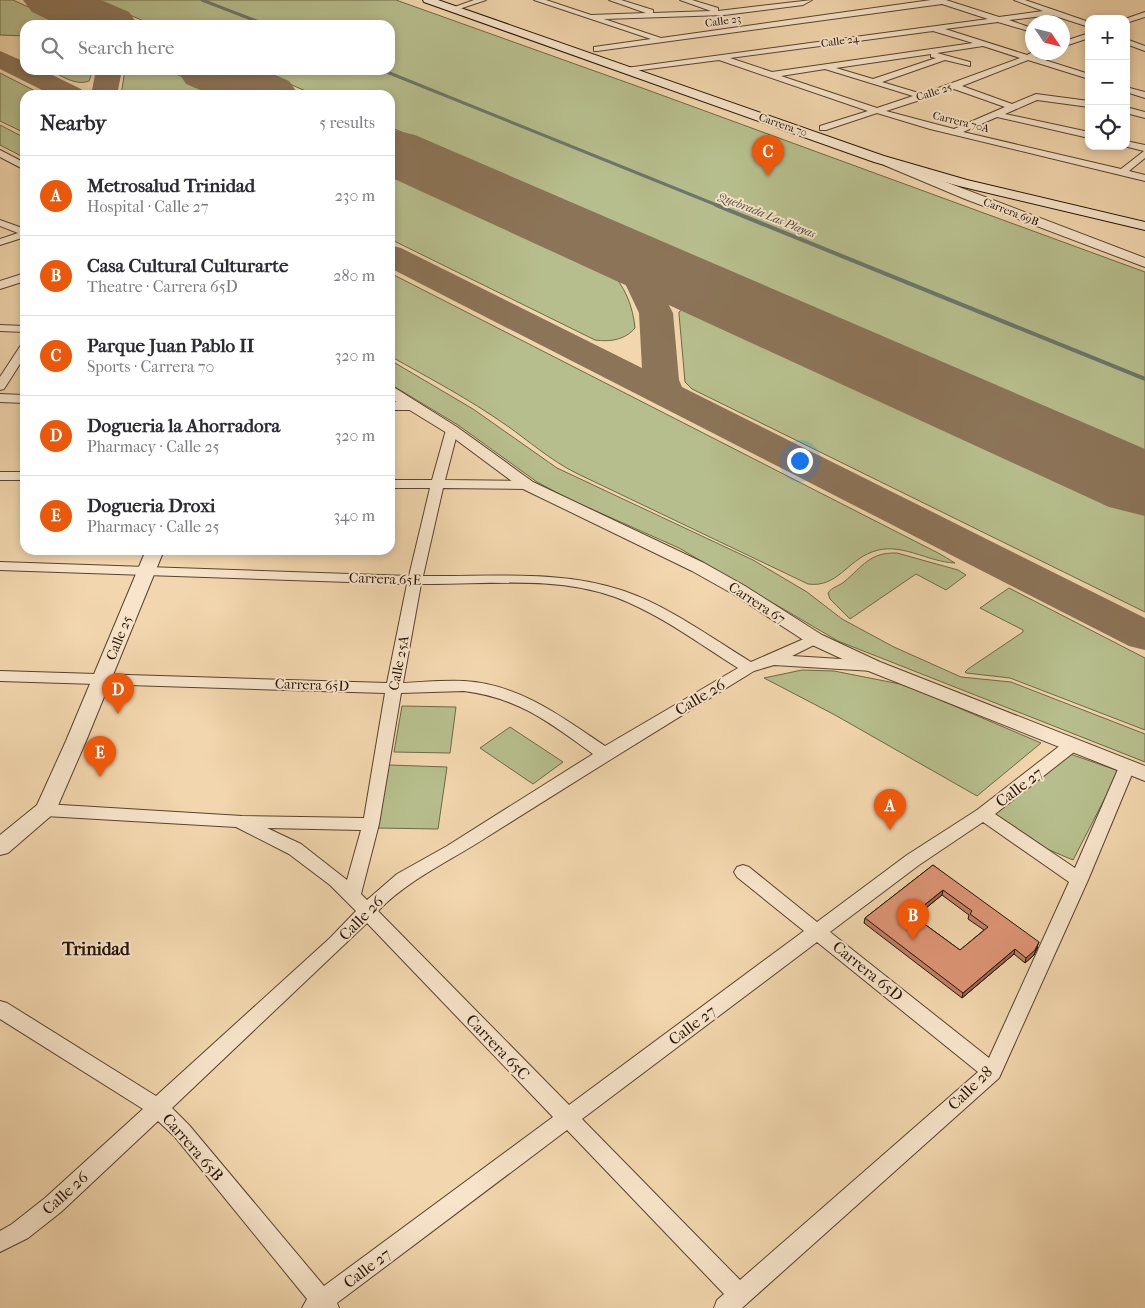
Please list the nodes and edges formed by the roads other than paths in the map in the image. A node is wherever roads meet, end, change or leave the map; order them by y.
1 (428, 0) edge
2 (482, 0) edge
3 (538, 0) edge
4 (613, 0) edge
5 (684, 0) edge
6 (774, 0) edge
7 (1023, 0) edge
8 (939, 1) edge
9 (805, 2) edge
10 (454, 4) edge
11 (468, 4) junction
12 (789, 5) junction
13 (1054, 12) junction
14 (724, 14) junction
15 (1145, 14) edge
16 (659, 15) junction
17 (590, 17) junction
18 (1000, 19) junction
19 (811, 20) junction
20 (1130, 20) edge
21 (687, 24) dead end
22 (1085, 24) edge
23 (696, 27) dead end
24 (816, 28) dead end
25 (933, 28) junction
26 (1025, 28) edge
27 (714, 33) junction
28 (821, 35) dead end
29 (1085, 36) edge
30 (662, 40) junction
31 (826, 42) junction
32 (1070, 42) edge
33 (1130, 42) edge
34 (984, 44) junction
35 (596, 49) junction
36 (1145, 49) edge
37 (926, 53) junction
38 (1025, 56) edge
39 (718, 57) junction
40 (944, 58) junction
41 (1025, 60) edge
42 (1037, 60) edge
43 (967, 64) dead end
44 (647, 67) junction
45 (824, 67) junction
46 (626, 70) junction
47 (771, 74) junction
48 (1085, 75) edge
49 (872, 82) junction
50 (954, 86) junction
51 (1130, 90) edge
52 (1145, 95) edge
53 (921, 96) junction
54 (1085, 103) edge
55 (1145, 106) edge
56 (1012, 107) junction
57 (878, 111) junction
58 (1130, 111) edge
59 (995, 114) junction
60 (1145, 115) edge
61 (823, 128) junction
62 (955, 132) junction
63 (1085, 135) edge
64 (1130, 145) edge
65 (1145, 148) edge
66 (0, 153) edge
67 (1145, 153) edge
68 (879, 159) junction
69 (20, 164) edge
70 (1122, 173) junction
71 (1145, 178) edge
72 (1145, 217) edge
73 (0, 223) edge
74 (1145, 226) edge
75 (20, 231) edge
76 (20, 235) edge
77 (0, 242) edge
78 (1145, 263) edge
79 (20, 279) edge
80 (0, 285) edge
81 (0, 328) edge
82 (20, 329) edge
83 (20, 355) edge
84 (0, 386) edge
85 (395, 394) edge
86 (0, 398) edge
87 (20, 399) edge
88 (395, 406) edge
89 (414, 406) junction
90 (452, 430) junction
91 (0, 476) edge
92 (20, 476) edge
93 (395, 484) edge
94 (437, 485) junction
95 (527, 485) junction
96 (153, 555) edge
97 (0, 566) edge
98 (146, 570) junction
99 (416, 580) junction
100 (815, 639) junction
101 (772, 660) junction
102 (873, 666) junction
103 (749, 668) junction
104 (0, 676) edge
105 (102, 678) junction
106 (394, 688) junction
107 (1072, 745) junction
108 (605, 754) junction
109 (1136, 771) edge
110 (45, 810) junction
111 (982, 814) junction
112 (239, 820) junction
113 (370, 824) junction
114 (0, 847) edge
115 (743, 872) dead end
116 (1079, 880) junction
117 (352, 896) junction
118 (366, 911) junction
119 (818, 931) junction
120 (0, 1009) edge
121 (992, 1072) junction
122 (158, 1108) junction
123 (567, 1119) junction
124 (0, 1242) edge
125 (733, 1301) edge
126 (321, 1306) edge

1 - 10 main road, Carrera 70
2 - 11 street
3 - 17 street
4 - 16 street
5 - 14 street
6 - 12 street
7 - 13 street
8 - 18 street
8 - 19 street, Calle 23
9 - 12 street
9 - 19 street
10 - 11 main road, Carrera 70
10 - 46 main road, Carrera 70
11 - 35 main road, Carrera 70
12 - 14 street
13 - 18 street, Calle 24
13 - 22 street
14 - 16 street
15 - 20 street
16 - 17 street
16 - 21 street
17 - 30 street
18 - 25 street, Calle 24
18 - 26 street
19 - 24 street
19 - 27 street, Calle 23
23 - 27 street
25 - 31 street, Calle 24
25 - 34 street
27 - 30 street, Calle 23
28 - 31 street
29 - 32 street
30 - 35 street, Calle 23
31 - 39 street, Calle 24
33 - 36 street
34 - 37 street
34 - 38 street
35 - 44 main road, Carrera 70
37 - 40 street
37 - 45 street
39 - 44 street, Calle 24
39 - 47 street, Carrera 70A
40 - 43 street
40 - 49 street
41 - 50 street, Calle 25
42 - 48 street
44 - 46 street, Calle 24
44 - 61 main road, Carrera 70
45 - 47 street
45 - 49 street
46 - 68 main road, Carrera 70
47 - 57 street, Carrera 70A
49 - 53 street
50 - 53 street, Calle 25
50 - 56 street
51 - 52 street
53 - 57 street, Calle 25
54 - 56 street
55 - 58 street
56 - 59 street
57 - 61 street, Calle 25
57 - 62 street, Carrera 70A
58 - 60 street
59 - 62 street
59 - 63 street
61 - 72 main road, Carrera 70
62 - 70 street, Carrera 70A
64 - 65 street
66 - 69 street
67 - 70 street
68 - 74 main road, Carrera 70
68 - 78 street, Carrera 69B
70 - 71 street, Carrera 70A
73 - 75 street
76 - 77 street
79 - 80 street
81 - 82 street
83 - 84 street
85 - 89 street, Carrera 67
86 - 87 street
88 - 89 street
89 - 90 street, Carrera 67
90 - 94 street, Calle 25A
90 - 95 street, Carrera 67
91 - 92 street
93 - 94 street
94 - 95 street
94 - 99 street, Calle 25A
95 - 100 street, Carrera 67
96 - 98 street, Calle 25
97 - 98 street, Carrera 65E
98 - 99 street, Carrera 65E
98 - 105 street, Calle 25
99 - 103 street, Carrera 65E
99 - 106 street, Calle 25A
100 - 101 street, Calle 26
100 - 102 street, Carrera 67
101 - 102 street, Calle 26
101 - 103 street, Calle 26
102 - 107 street, Carrera 67
103 - 108 street, Calle 26
104 - 105 street, Carrera 65D
105 - 106 street, Carrera 65D
105 - 110 street, Calle 25
106 - 108 street, Carrera 65D
106 - 113 street, Calle 25A
107 - 109 street, Carrera 67
107 - 111 street, Calle 27
108 - 118 street, Calle 26
109 - 116 street, Calle 28
110 - 112 street, Carrera 65C
110 - 114 street, Calle 25
111 - 116 street
111 - 119 street, Calle 27
112 - 113 street, Carrera 65C
112 - 117 street, Carrera 65C
113 - 117 street, Calle 25A
115 - 119 street, Carrera 65D
116 - 121 street, Calle 28
117 - 118 street, Carrera 65C
118 - 122 street, Calle 26
118 - 123 street, Carrera 65C
119 - 121 street, Carrera 65D
119 - 123 street, Calle 27
120 - 122 street, Carrera 65B
121 - 125 street, Calle 28
122 - 124 street, Calle 26
122 - 126 street, Carrera 65B
123 - 125 street, Carrera 65C
123 - 126 street, Calle 27

